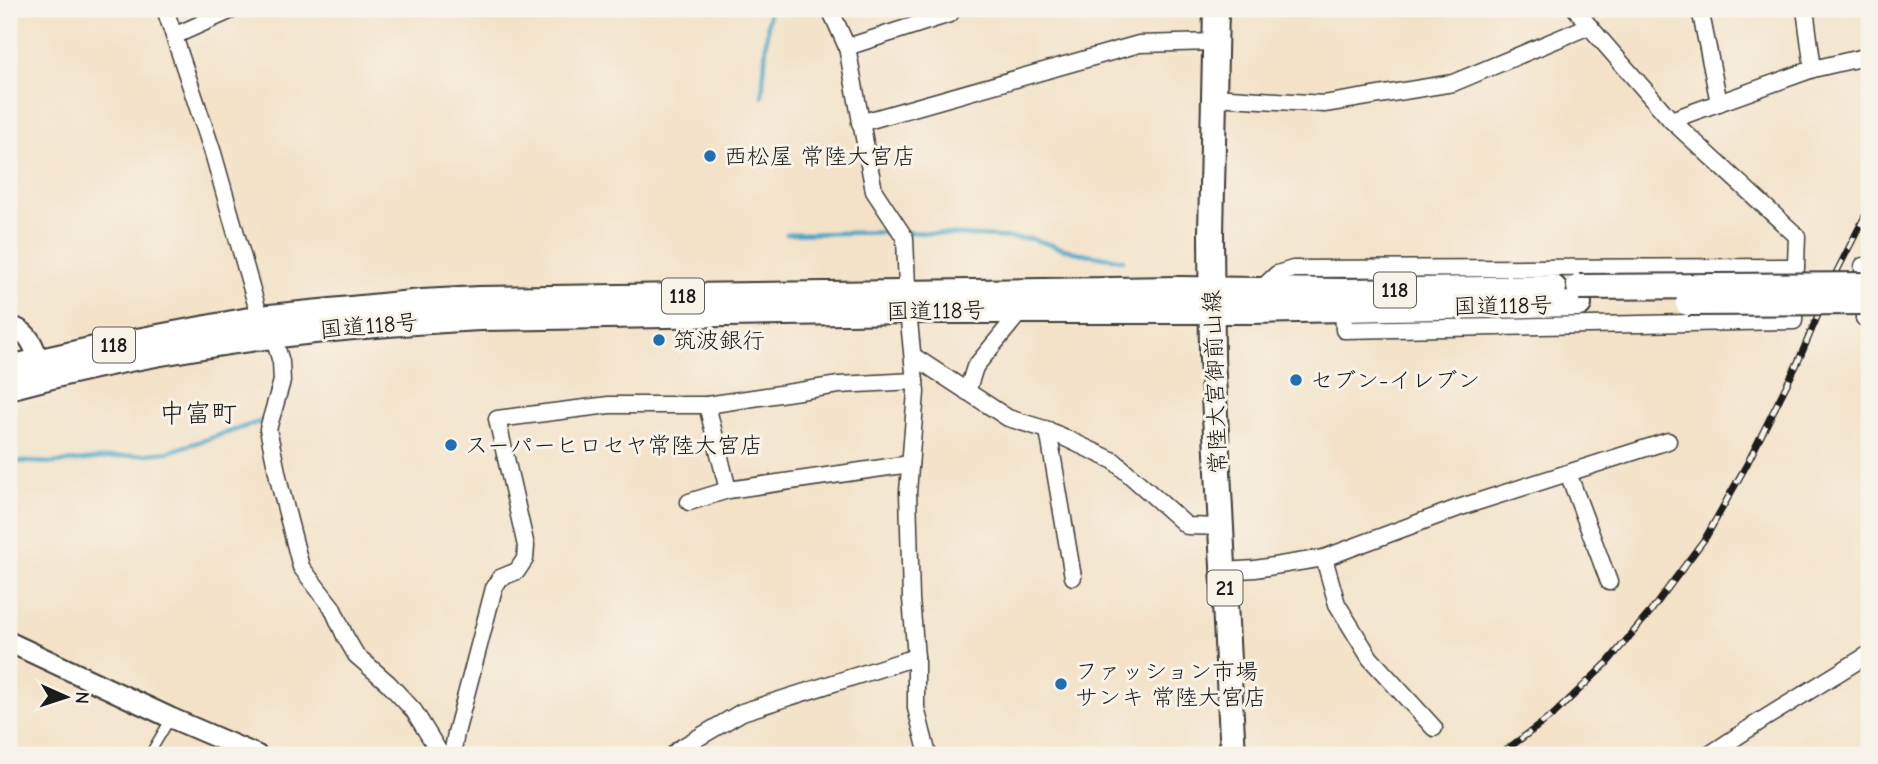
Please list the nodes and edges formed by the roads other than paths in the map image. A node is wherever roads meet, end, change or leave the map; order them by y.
1 (165, 9) edge
2 (234, 9) edge
3 (830, 9) edge
4 (1216, 9) edge
5 (1576, 9) edge
6 (1700, 9) edge
7 (1805, 9) edge
8 (950, 14) dead end
9 (1588, 26) junction
10 (174, 36) junction
11 (1216, 42) junction
12 (847, 47) junction
13 (1869, 56) edge
14 (1813, 69) junction
15 (1214, 97) junction
16 (1719, 103) junction
17 (1671, 120) junction
18 (860, 123) junction
19 (1869, 266) edge
20 (1796, 267) junction
21 (1869, 285) edge
22 (1261, 289) junction
23 (1579, 296) junction
24 (1211, 300) junction
25 (908, 302) junction
26 (1869, 302) edge
27 (1343, 309) junction
28 (1021, 311) junction
29 (1869, 318) edge
30 (9, 326) edge
31 (267, 327) junction
32 (913, 356) junction
33 (9, 368) edge
34 (41, 369) junction
35 (915, 381) junction
36 (9, 387) edge
37 (967, 392) junction
38 (707, 405) junction
39 (1048, 430) junction
40 (1668, 441) dead end
41 (910, 464) junction
42 (1568, 473) junction
43 (728, 490) junction
44 (689, 502) dead end
45 (1222, 527) junction
46 (1324, 558) junction
47 (1224, 571) junction
48 (1073, 577) dead end
49 (1609, 582) dead end
50 (9, 642) edge
51 (1869, 654) edge
52 (916, 657) junction
53 (171, 718) junction
54 (1434, 728) dead end
55 (149, 755) edge
56 (257, 755) edge
57 (441, 755) edge
58 (452, 755) edge
59 (673, 755) edge
60 (928, 755) edge
61 (1233, 755) edge
62 (1709, 755) edge

1 - 10 street
2 - 10 street
3 - 12 street
4 - 11 main road, 常陸大宮御前山線 / 21
5 - 9 street
6 - 16 street
7 - 14 street
8 - 12 street
9 - 15 street
9 - 17 street
10 - 31 street
11 - 15 main road, 常陸大宮御前山線 / 21
11 - 18 street
12 - 18 street
13 - 14 street
14 - 16 street
15 - 24 main road, 常陸大宮御前山線 / 21
16 - 17 street
17 - 20 street
18 - 25 street
19 - 29 street
20 - 22 street
20 - 27 street
21 - 23 main road, 国道118号 / 118, bridge
22 - 23 main road, 国道118号 / 118
22 - 24 main road, 国道118号 / 118
23 - 26 main road, 国道118号 / 118, bridge
23 - 27 main road, 国道118号 / 118
24 - 25 main road, 国道118号 / 118
24 - 27 main road, 国道118号 / 118
24 - 28 main road, 国道118号 / 118
24 - 45 main road, 常陸大宮御前山線 / 21
25 - 28 main road, 国道118号 / 118
25 - 31 main road, 国道118号 / 118
25 - 32 street
28 - 37 street
30 - 34 street
31 - 34 main road, 国道118号 / 118
31 - 57 street
32 - 35 street
32 - 37 street
33 - 34 main road, 国道118号 / 118
34 - 36 main road, 国道118号 / 118
35 - 38 street
35 - 41 street
37 - 39 street
38 - 43 street
38 - 58 street
39 - 45 street
39 - 48 street
40 - 42 street
41 - 43 street
41 - 52 street
42 - 46 street
42 - 49 street
43 - 44 street
45 - 47 main road, 常陸大宮御前山線 / 21
46 - 47 street
46 - 54 street
47 - 61 main road, 常陸大宮御前山線 / 21
50 - 53 street
51 - 62 street
52 - 59 street
52 - 60 street
53 - 55 lane
53 - 56 street

